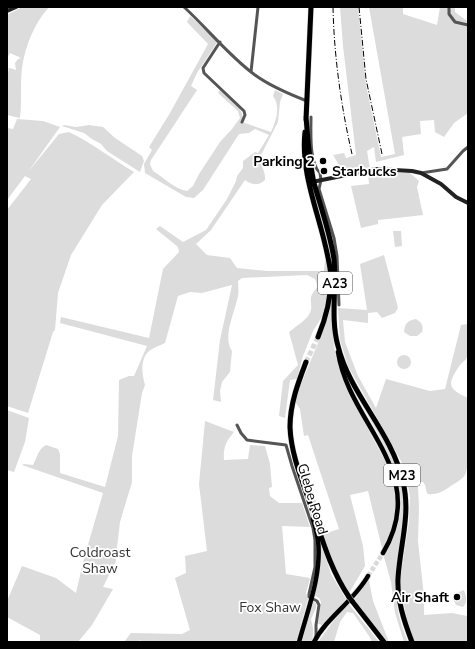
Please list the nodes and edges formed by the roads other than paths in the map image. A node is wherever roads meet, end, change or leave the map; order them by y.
1 (16, 7) edge
2 (184, 7) edge
3 (311, 7) edge
4 (449, 7) edge
5 (257, 8) edge
6 (7, 11) edge
7 (468, 25) edge
8 (220, 42) junction
9 (251, 72) junction
10 (307, 101) junction
11 (308, 117) junction
12 (242, 122) dead end
13 (468, 147) edge
14 (311, 155) junction
15 (421, 173) junction
16 (321, 180) junction
17 (311, 182) junction
18 (318, 191) junction
19 (468, 203) edge
20 (339, 305) dead end
21 (318, 337) tunnel mouth
22 (338, 346) junction
23 (306, 362) tunnel mouth
24 (238, 425) dead end
25 (291, 440) junction
26 (286, 445) junction
27 (313, 512) junction
28 (383, 553) tunnel mouth
29 (368, 576) tunnel mouth
30 (311, 598) junction
31 (316, 626) junction
32 (325, 627) junction
33 (315, 640) edge
34 (299, 642) edge
35 (384, 642) edge
36 (412, 642) edge

1 - 6 street
2 - 8 street
3 - 10 highway, A23
4 - 7 street
5 - 9 street
8 - 9 street
8 - 12 street
9 - 10 street
10 - 11 highway, A23
11 - 14 highway, A23
11 - 17 highway, A23
13 - 15 street
14 - 16 street
14 - 17 highway, A23
15 - 16 street
15 - 19 street
16 - 17 street
16 - 18 street
17 - 18 highway, A23
17 - 21 highway, A23
18 - 20 street
18 - 22 highway, A23
22 - 28 main road, A23
22 - 36 highway, M23
23 - 25 highway
24 - 26 street
25 - 26 street
25 - 27 highway
26 - 30 street, Glebe Road
27 - 30 main road
27 - 35 highway
29 - 32 main road
30 - 31 street, Glebe Road
30 - 34 main road
31 - 32 street
31 - 33 street, Glebe Road
32 - 33 main road

